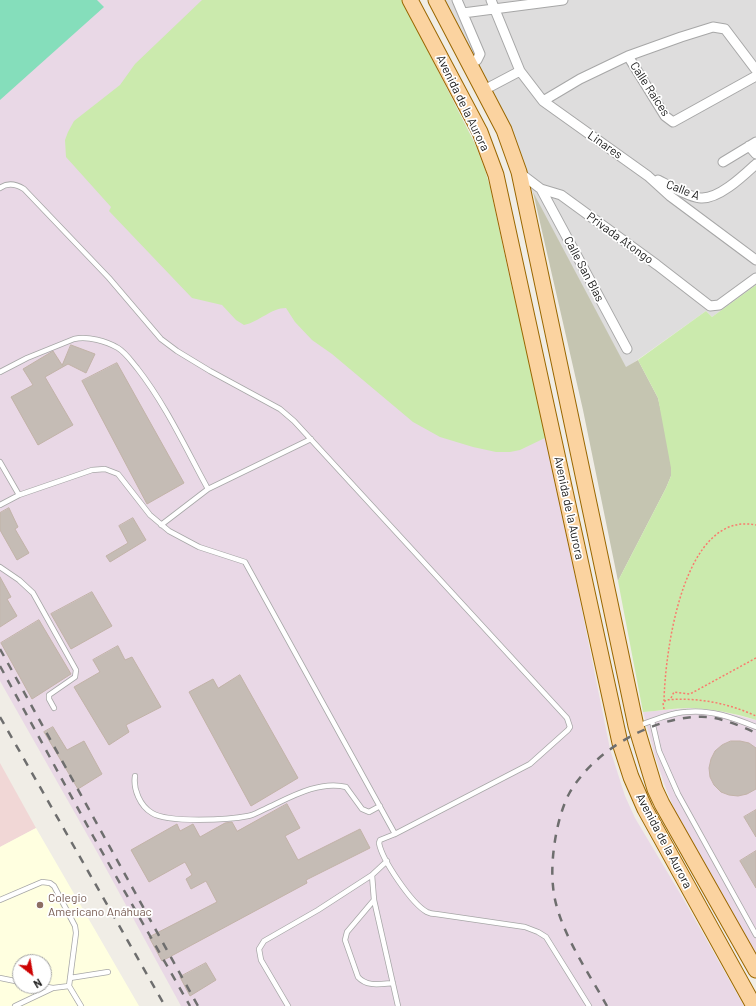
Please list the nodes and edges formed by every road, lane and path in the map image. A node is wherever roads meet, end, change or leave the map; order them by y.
1 (410, 0) edge
2 (414, 0) edge
3 (427, 0) edge
4 (436, 0) edge
5 (457, 0) edge
6 (491, 0) edge
7 (563, 0) edge
8 (495, 9) junction
9 (463, 13) junction
10 (452, 31) junction
11 (432, 41) junction
12 (628, 56) junction
13 (470, 64) junction
14 (756, 70) edge
15 (520, 71) junction
16 (756, 76) edge
17 (484, 90) junction
18 (543, 101) junction
19 (753, 144) edge
20 (756, 154) edge
21 (723, 162) dead end
22 (756, 164) edge
23 (518, 172) junction
24 (648, 176) junction
25 (0, 188) edge
26 (541, 189) junction
27 (756, 260) edge
28 (756, 278) edge
29 (627, 349) dead end
30 (0, 370) edge
31 (311, 439) junction
32 (0, 462) edge
33 (208, 490) junction
34 (19, 495) junction
35 (0, 505) edge
36 (161, 525) junction
37 (756, 525) edge
38 (0, 567) edge
39 (756, 658) edge
40 (671, 699) junction
41 (664, 701) junction
42 (54, 708) dead end
43 (756, 716) edge
44 (665, 717) junction
45 (652, 721) junction
46 (636, 726) junction
47 (756, 727) edge
48 (135, 776) dead end
49 (380, 806) junction
50 (395, 834) junction
51 (387, 861) junction
52 (372, 875) junction
53 (0, 900) edge
54 (374, 900) junction
55 (756, 935) edge
56 (756, 970) edge
57 (108, 972) dead end
58 (0, 978) edge
59 (70, 978) junction
60 (12, 980) edge
61 (393, 983) junction
62 (69, 986) junction
63 (53, 988) joint
64 (15, 1006) edge
65 (81, 1006) edge
66 (288, 1006) edge
67 (398, 1006) edge
68 (589, 1006) edge
69 (754, 1006) edge

1 - 11 main road, Avenida de la Aurora
2 - 3 main road
4 - 10 main road, Avenida de la Aurora
5 - 9 street
6 - 8 street, Linares
7 - 8 street
8 - 9 street
8 - 15 street, Linares
9 - 13 street
10 - 11 main road
10 - 13 main road, Avenida de la Aurora
11 - 69 main road, Avenida de la Aurora
12 - 14 street
12 - 16 street, Calle Raíces
12 - 18 street
13 - 17 main road, Avenida de la Aurora
15 - 17 street
15 - 18 street, Linares
17 - 23 main road, Avenida de la Aurora
18 - 24 street, Linares
19 - 20 street
19 - 21 street
22 - 24 street, Calle A
23 - 26 street, Privada Atongo
23 - 46 main road, Avenida de la Aurora
24 - 27 street, Linares
25 - 31 lane
26 - 28 street, Privada Atongo
26 - 29 street, Calle San Blas
30 - 33 lane
31 - 33 lane
31 - 50 lane
32 - 34 lane
33 - 36 lane
34 - 35 lane
34 - 36 lane
36 - 49 lane
37 - 41 path
38 - 42 lane
39 - 40 path
40 - 41 path
40 - 43 path
41 - 44 path
44 - 45 lane
44 - 47 lane
45 - 46 lane
45 - 55 lane
46 - 56 main road, Avenida de la Aurora
48 - 49 lane
49 - 50 lane
50 - 51 lane
51 - 52 lane
51 - 68 lane
52 - 54 lane
52 - 66 lane
53 - 59 lane
54 - 61 lane
54 - 61 lane
57 - 59 lane
58 - 60 lane
59 - 62 lane
61 - 67 lane
62 - 63 lane
62 - 65 lane
63 - 64 lane

